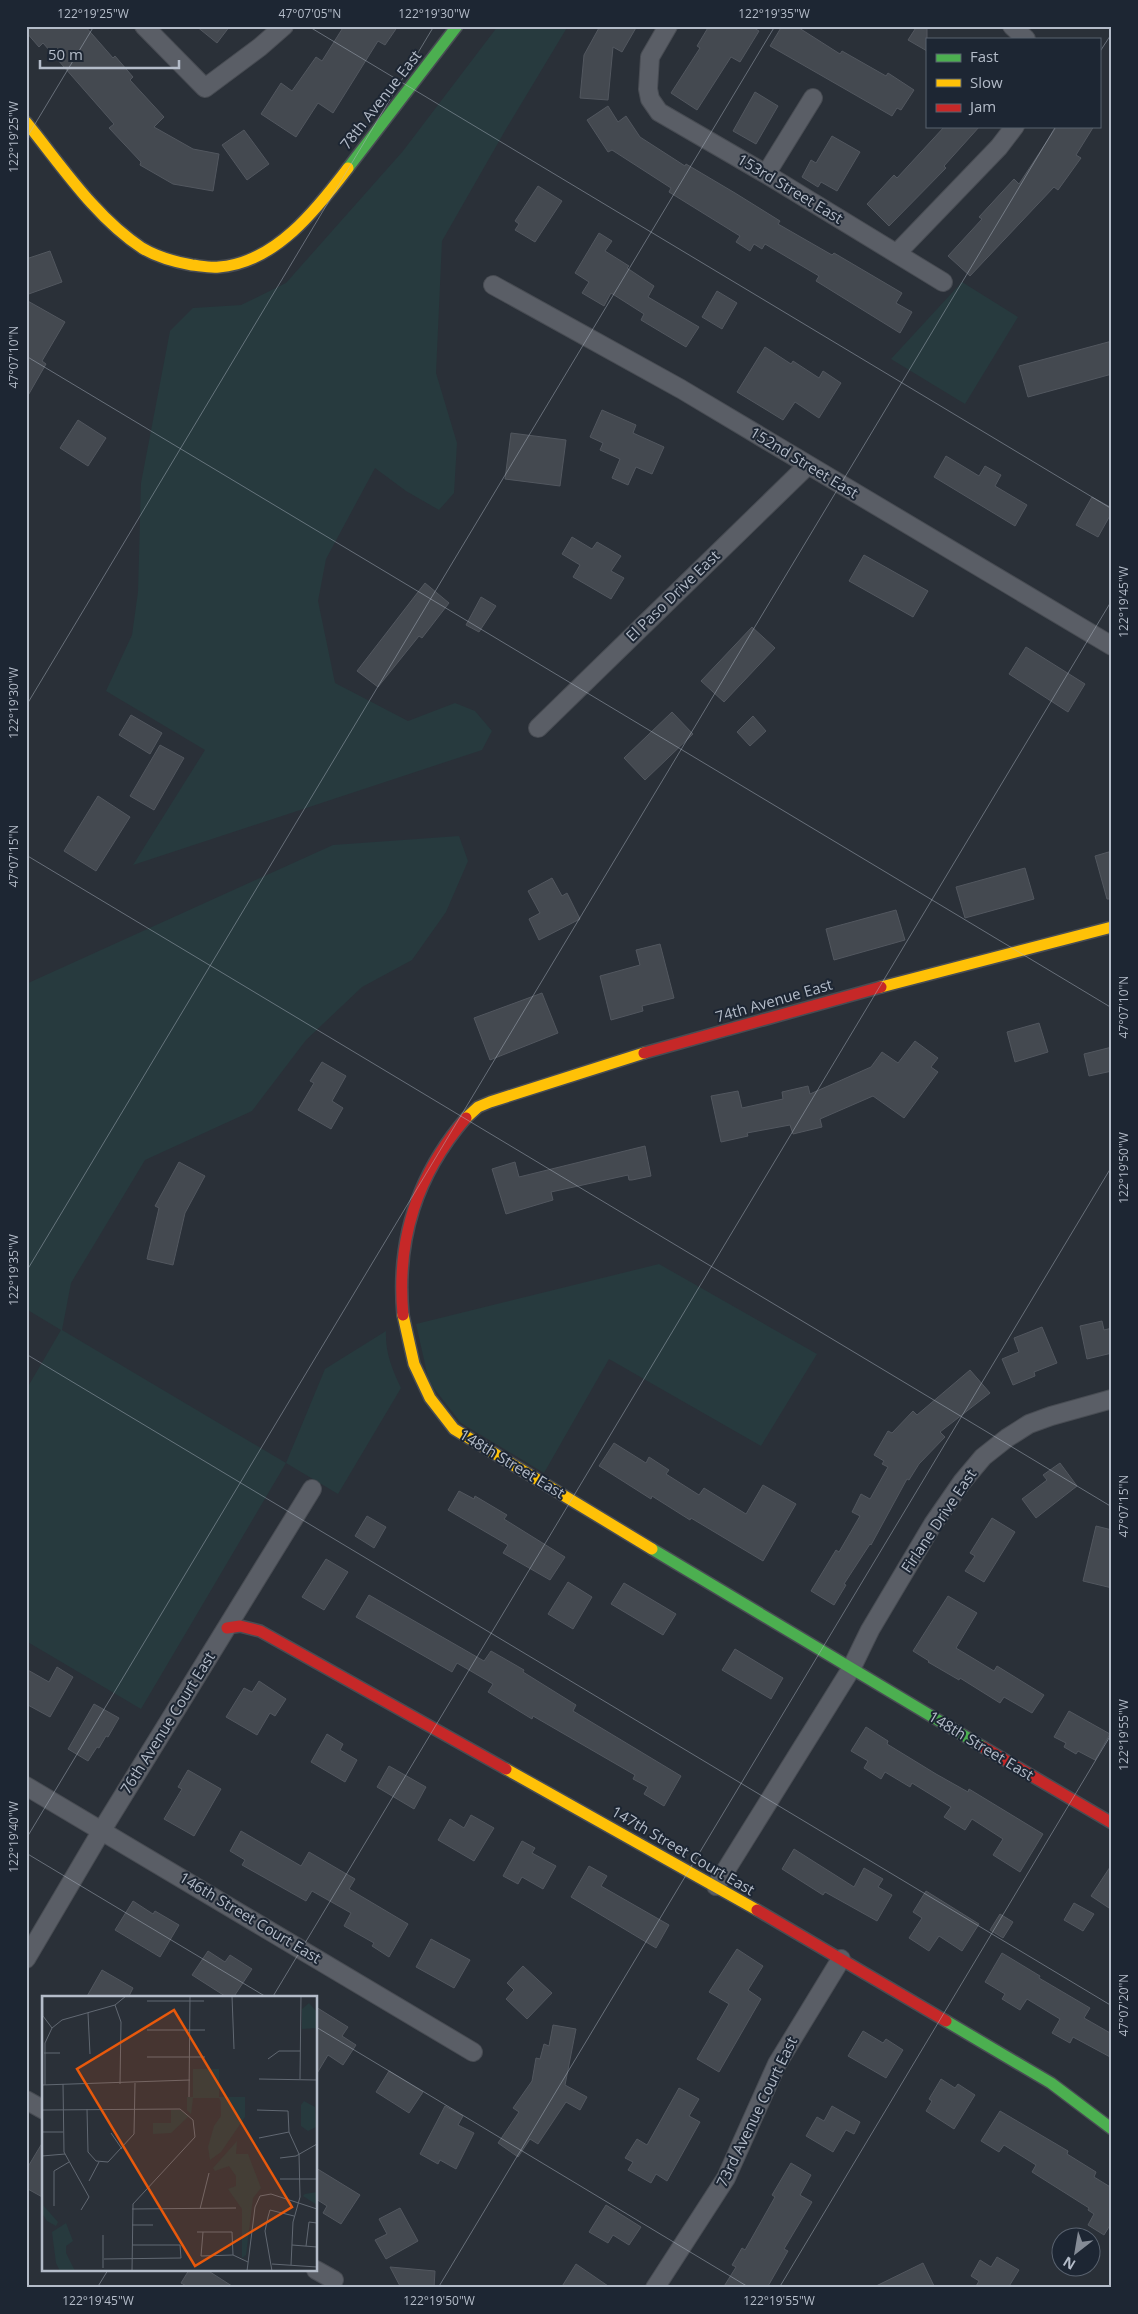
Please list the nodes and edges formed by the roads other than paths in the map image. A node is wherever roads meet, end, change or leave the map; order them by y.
1 (144, 26) edge
2 (284, 26) edge
3 (457, 26) edge
4 (668, 26) edge
5 (1012, 26) edge
6 (1025, 38) edge
7 (813, 98) dead end
8 (26, 122) edge
9 (1013, 128) edge
10 (766, 174) junction
11 (897, 253) junction
12 (943, 282) dead end
13 (493, 284) dead end
14 (808, 465) junction
15 (1112, 646) edge
16 (538, 728) dead end
17 (1112, 927) edge
18 (457, 1129) joint
19 (1112, 1399) edge
20 (312, 1488) dead end
21 (226, 1628) junction
22 (853, 1663) junction
23 (26, 1786) edge
24 (1112, 1823) edge
25 (102, 1830) junction
26 (716, 1886) junction
27 (26, 1958) edge
28 (841, 1959) junction
29 (473, 2052) dead end
30 (26, 2100) edge
31 (42, 2109) edge
32 (1112, 2129) edge
33 (318, 2271) edge
34 (334, 2280) dead end
35 (655, 2288) edge

1 - 2 street
3 - 8 street, 78th Avenue East
4 - 10 street, 153rd Street East
5 - 6 street
7 - 10 street
9 - 11 street
10 - 11 street, 153rd Street East
11 - 12 street, 153rd Street East
13 - 14 street, 152nd Street East
14 - 15 street, 152nd Street East
14 - 16 street, El Paso Drive East
17 - 18 street, 74th Avenue East
18 - 22 street, 148th Street East
19 - 22 street, Firlane Drive East
20 - 21 street, 76th Avenue Court East
21 - 25 street, 76th Avenue Court East
21 - 26 street, 147th Street Court East
22 - 24 street, 148th Street East
22 - 26 street, Firlane Drive East
23 - 25 street, 146th Street Court East
25 - 27 street, 76th Avenue Court East
25 - 29 street, 146th Street Court East
26 - 28 street, 147th Street Court East
28 - 32 street, 147th Street Court East
28 - 35 street, 73rd Avenue Court East
30 - 31 street
33 - 34 street

